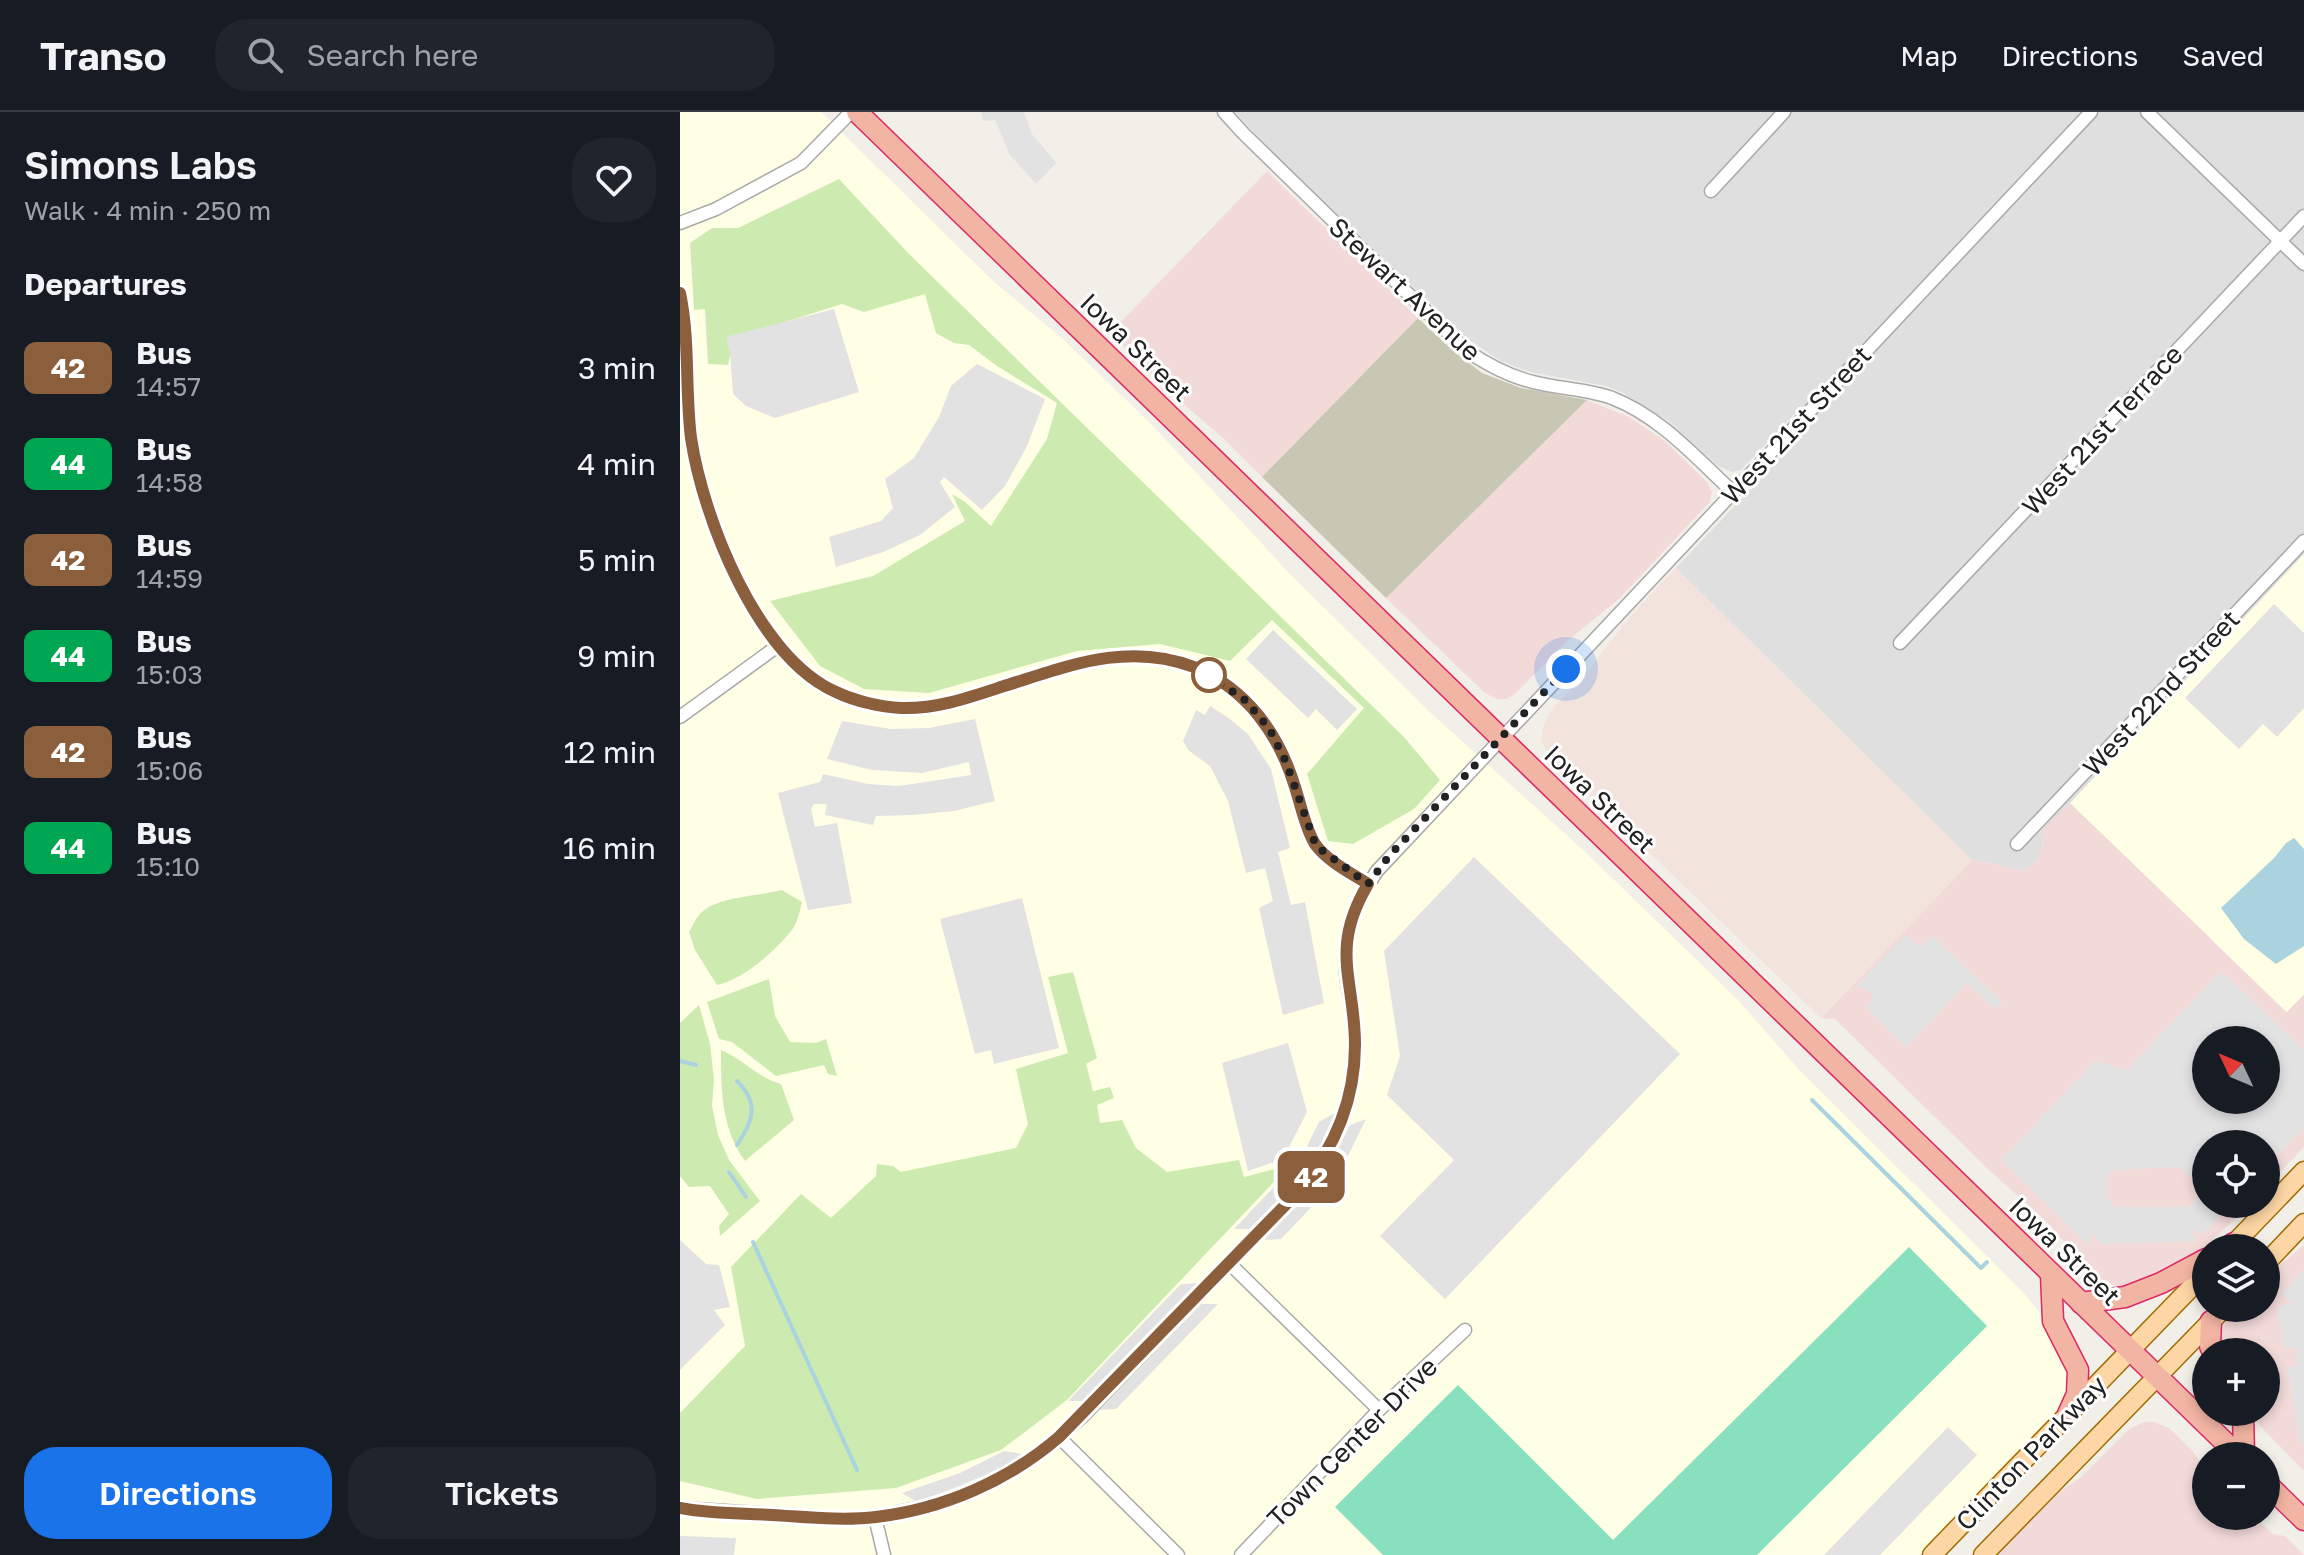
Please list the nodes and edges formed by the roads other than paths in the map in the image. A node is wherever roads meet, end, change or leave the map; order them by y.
1 (854, 112) edge
2 (1224, 112) edge
3 (1784, 112) edge
4 (2091, 112) edge
5 (2147, 112) edge
6 (1711, 191) dead end
7 (2304, 216) edge
8 (680, 223) edge
9 (2281, 241) junction
10 (2304, 264) edge
11 (680, 294) edge
12 (1733, 492) junction
13 (2304, 541) edge
14 (1900, 643) dead end
15 (779, 645) junction
16 (680, 717) edge
17 (1501, 738) junction
18 (2017, 844) dead end
19 (1368, 884) junction
20 (2304, 1171) edge
21 (2304, 1223) edge
22 (2242, 1234) edge
23 (2280, 1248) edge
24 (1229, 1263) junction
25 (2192, 1266) edge
26 (2051, 1274) junction
27 (2192, 1286) edge
28 (2081, 1303) junction
29 (2210, 1322) edge
30 (1465, 1330) dead end
31 (2129, 1350) junction
32 (2157, 1377) junction
33 (1379, 1410) junction
34 (2068, 1414) junction
35 (1059, 1437) junction
36 (2226, 1442) edge
37 (2280, 1497) edge
38 (680, 1508) edge
39 (875, 1517) junction
40 (2304, 1520) edge
41 (884, 1555) edge
42 (1178, 1555) edge
43 (1241, 1555) edge
44 (1932, 1555) edge
45 (1983, 1555) edge

1 - 8 street
1 - 17 highway, Iowa Street
2 - 12 street, Stewart Avenue
3 - 6 street
4 - 12 street, West 21st Street
5 - 9 street
7 - 9 street, West 21st Terrace
9 - 10 street
9 - 14 street, West 21st Terrace
11 - 15 street
12 - 17 street, West 21st Street
13 - 18 street, West 22nd Street
15 - 16 street
15 - 19 street
17 - 19 street, West 21st Street
17 - 26 highway, Iowa Street
19 - 24 street, West 21st Street
20 - 22 main road
21 - 23 main road
24 - 33 street
24 - 35 street, West 21st Street
25 - 28 highway
26 - 28 highway, Iowa Street
26 - 34 highway
27 - 31 main road, Clinton Parkway
28 - 31 highway, Iowa Street
29 - 32 main road, Clinton Parkway
30 - 33 street, Town Center Drive
31 - 32 highway, Iowa Street
31 - 34 main road, Clinton Parkway
32 - 36 highway, Iowa Street
32 - 45 main road, Clinton Parkway
33 - 43 street, Town Center Drive
34 - 44 main road, Clinton Parkway
35 - 39 street, West 21st Street
35 - 42 street
37 - 40 highway
38 - 39 street, West 21st Street
39 - 41 street

